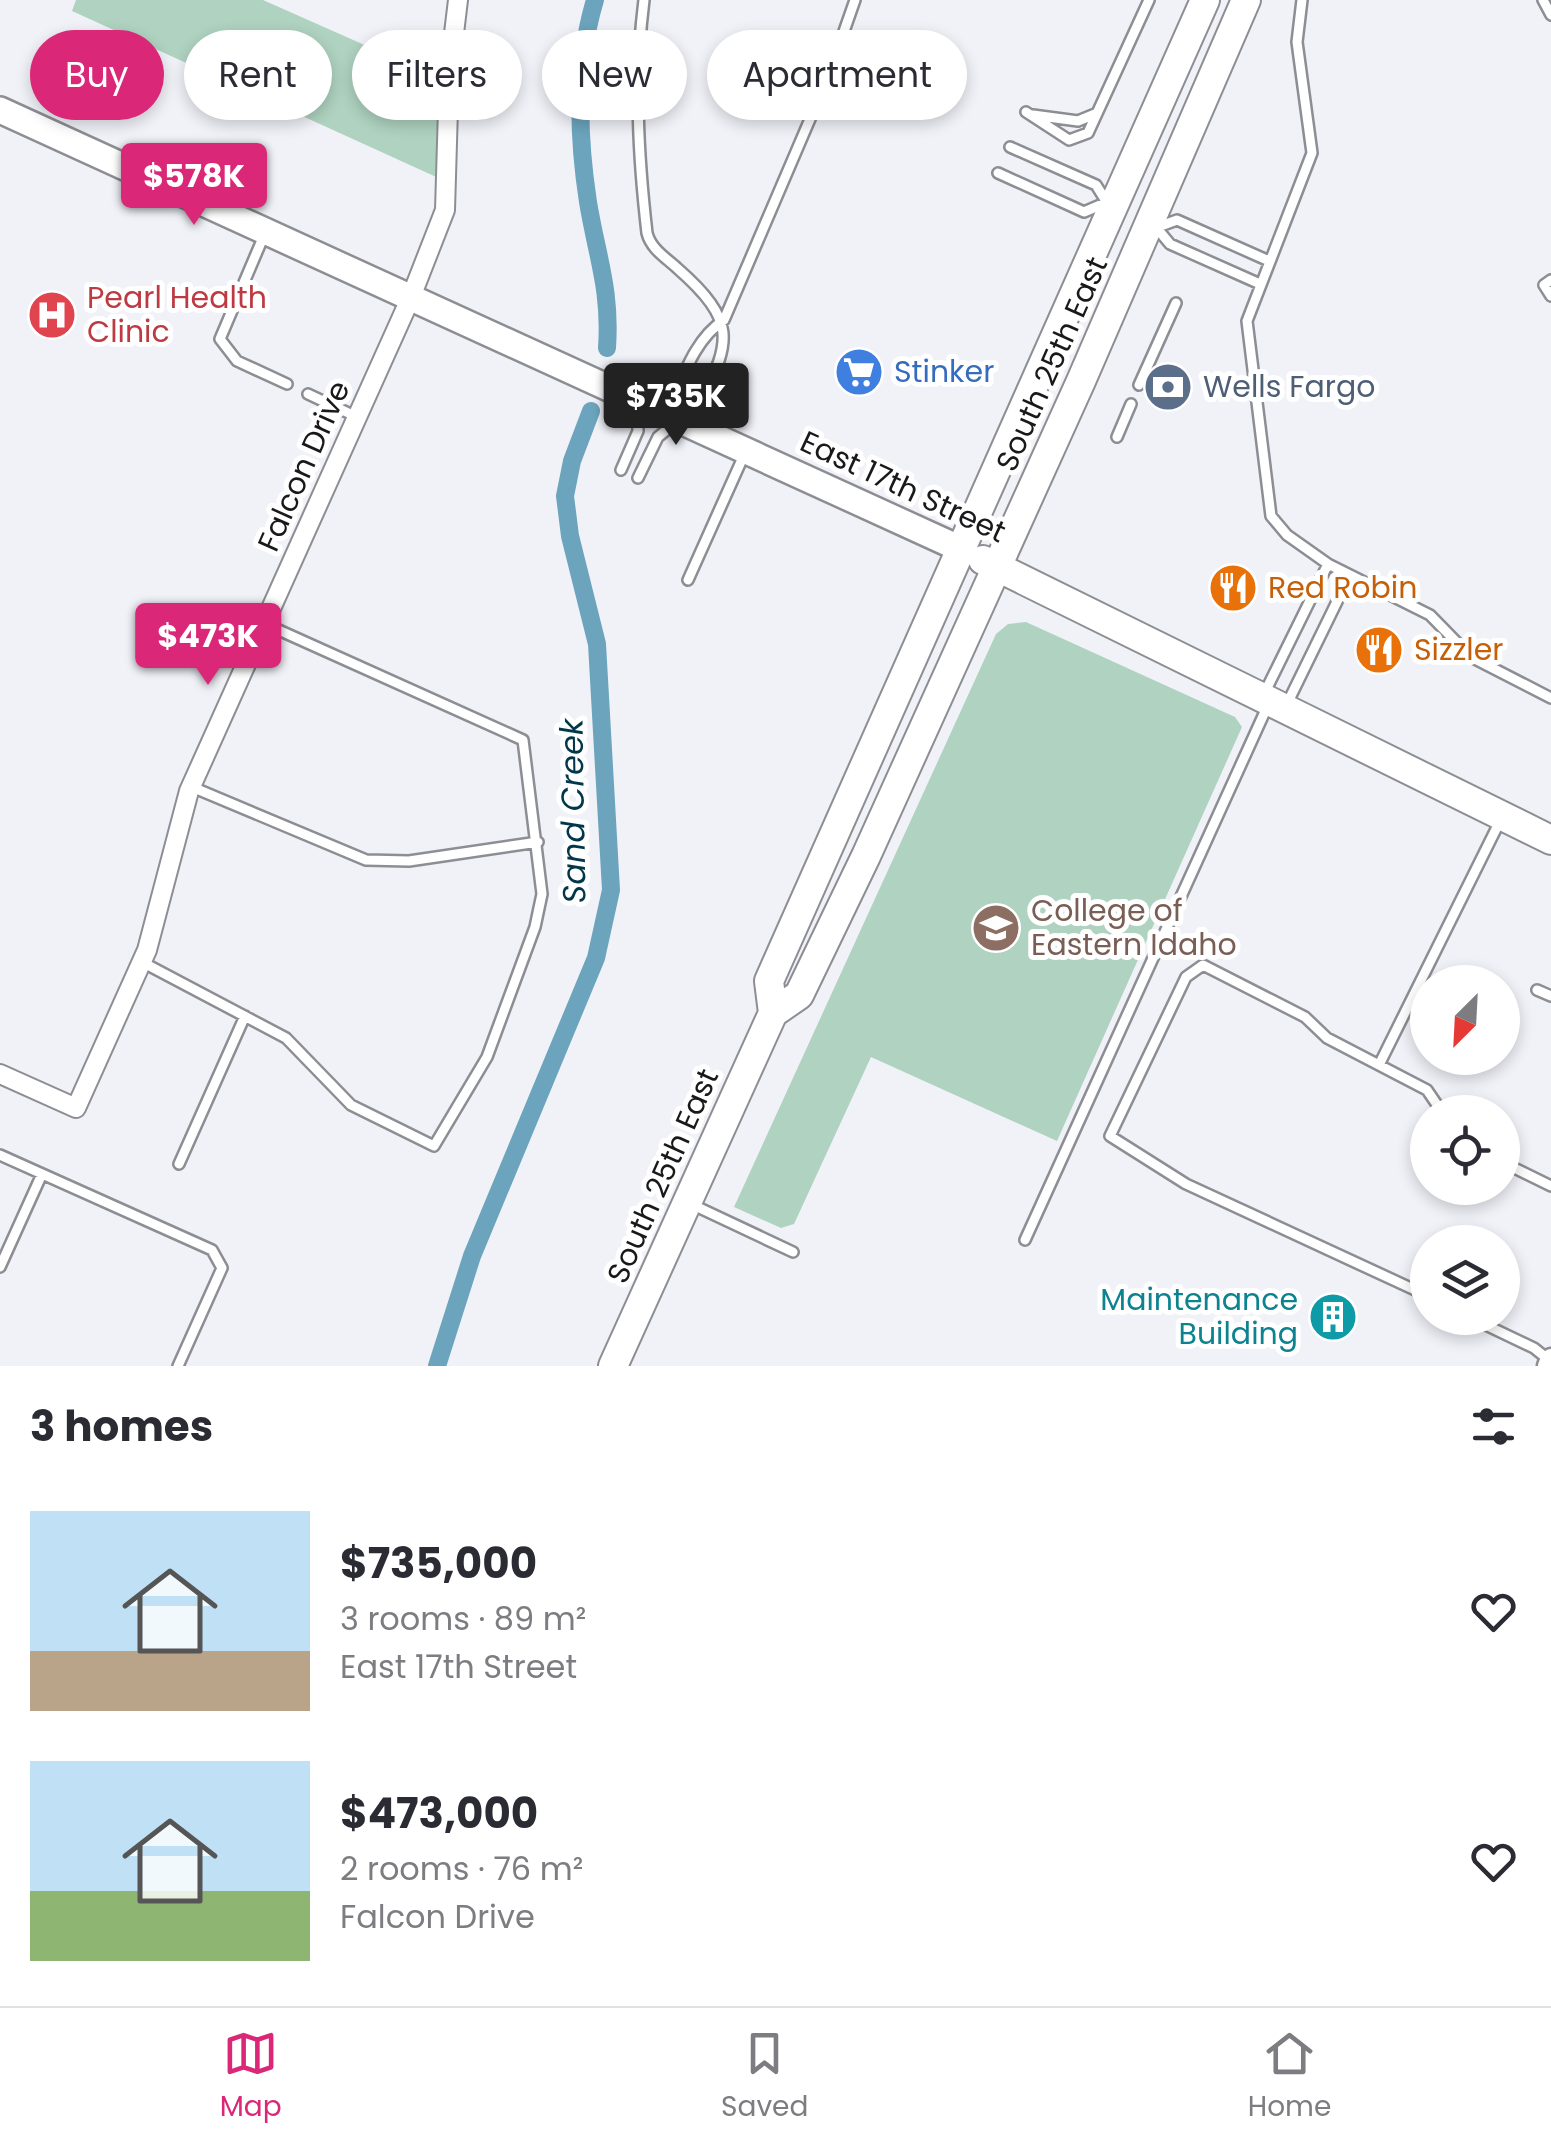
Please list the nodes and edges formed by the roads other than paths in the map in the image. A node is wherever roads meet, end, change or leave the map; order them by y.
1 (458, 0) edge
2 (644, 0) edge
3 (854, 0) edge
4 (1148, 0) edge
5 (1205, 0) edge
6 (1227, 0) edge
7 (1246, 0) edge
8 (1302, 0) edge
9 (1544, 0) edge
10 (1551, 15) edge
11 (1225, 44) junction
12 (1106, 96) junction
13 (0, 110) edge
14 (1010, 147) dead end
15 (998, 172) dead end
16 (1110, 205) junction
17 (1153, 225) junction
18 (266, 231) junction
19 (1269, 261) junction
20 (1551, 280) edge
21 (1260, 284) junction
22 (1551, 296) edge
23 (411, 298) junction
24 (1176, 303) dead end
25 (724, 320) junction
26 (287, 384) dead end
27 (1139, 385) dead end
28 (308, 394) dead end
29 (635, 399) junction
30 (1130, 404) dead end
31 (357, 417) junction
32 (680, 419) junction
33 (1118, 436) dead end
34 (746, 450) junction
35 (621, 470) dead end
36 (638, 478) dead end
37 (963, 550) junction
38 (1328, 564) junction
39 (997, 567) junction
40 (1350, 575) junction
41 (688, 580) dead end
42 (263, 623) junction
43 (1549, 693) edge
44 (1272, 702) junction
45 (191, 787) junction
46 (1502, 817) junction
47 (1551, 840) edge
48 (538, 842) junction
49 (142, 962) junction
50 (1538, 990) dead end
51 (1551, 996) edge
52 (773, 1013) junction
53 (245, 1016) junction
54 (1380, 1065) junction
55 (0, 1074) edge
56 (1430, 1095) edge
57 (0, 1155) edge
58 (178, 1164) dead end
59 (1520, 1171) edge
60 (42, 1174) junction
61 (1551, 1186) edge
62 (687, 1202) junction
63 (1025, 1240) dead end
64 (793, 1252) dead end
65 (0, 1267) edge
66 (1410, 1288) edge
67 (1507, 1335) edge
68 (1550, 1362) edge
69 (178, 1366) edge
70 (613, 1366) edge

1 - 23 street, Falcon Drive
2 - 25 lane
3 - 25 lane
4 - 12 lane
5 - 16 main road, South 25th East
6 - 11 main road
7 - 11 main road, South 25th East
8 - 19 lane
9 - 10 lane
11 - 17 main road, South 25th East
12 - 12 lane
13 - 18 main road, East 17th Street
14 - 16 lane
15 - 16 lane
16 - 37 main road, South 25th East
17 - 19 lane
17 - 21 lane
17 - 39 main road, South 25th East
18 - 23 main road, East 17th Street
18 - 26 lane
19 - 21 lane
20 - 22 lane
21 - 38 lane
23 - 29 main road, East 17th Street
23 - 31 street, Falcon Drive
24 - 27 lane
25 - 32 lane
25 - 32 lane
28 - 31 lane
29 - 32 main road, East 17th Street
29 - 35 lane
30 - 33 lane
31 - 42 street, Falcon Drive
32 - 34 main road, East 17th Street
32 - 36 lane
34 - 37 main road, East 17th Street
34 - 41 lane
37 - 39 main road, East 17th Street
37 - 52 main road, South 25th East
38 - 40 lane
38 - 44 lane
39 - 44 main road, East 17th Street
39 - 52 main road, South 25th East
40 - 43 lane
40 - 44 lane
42 - 45 street, Falcon Drive
42 - 48 lane
44 - 46 main road, East 17th Street
44 - 63 lane
45 - 48 lane
45 - 49 street, Falcon Drive
46 - 47 main road, East 17th Street
46 - 54 lane
48 - 53 lane
49 - 53 lane
49 - 55 street, Falcon Drive
50 - 51 lane
52 - 62 main road, South 25th East
53 - 58 lane
54 - 56 lane
54 - 66 lane
57 - 60 lane
59 - 61 lane
60 - 65 lane
60 - 69 lane
62 - 64 lane
62 - 70 main road, South 25th East
67 - 68 lane

